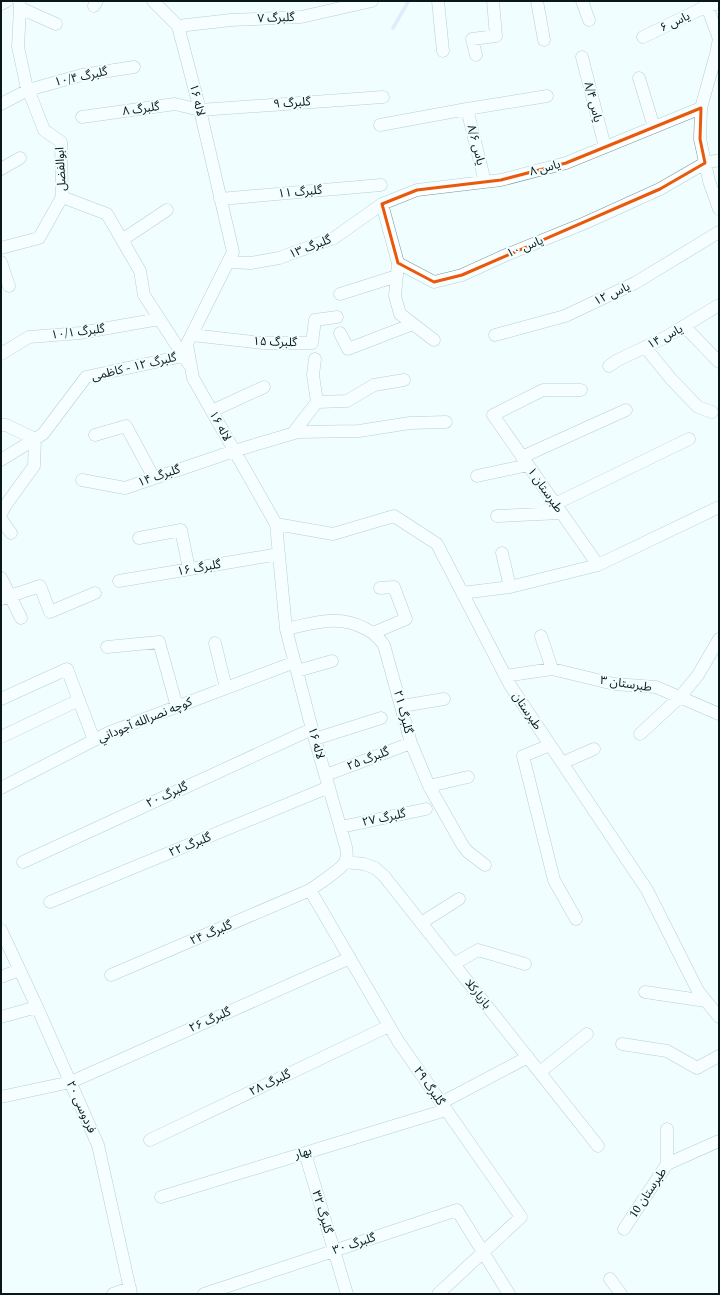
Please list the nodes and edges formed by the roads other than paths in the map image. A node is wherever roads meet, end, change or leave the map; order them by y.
1 (7, 1) edge
2 (153, 1) edge
3 (372, 1) edge
4 (438, 1) edge
5 (493, 1) edge
6 (537, 1) edge
7 (582, 1) edge
8 (1, 4) edge
9 (711, 4) edge
10 (19, 5) edge
11 (589, 20) dead end
12 (56, 24) dead end
13 (178, 26) junction
14 (643, 37) dead end
15 (544, 40) dead end
16 (443, 51) dead end
17 (476, 55) dead end
18 (582, 56) dead end
19 (134, 67) dead end
20 (639, 78) dead end
21 (28, 90) junction
22 (547, 96) dead end
23 (384, 97) dead end
24 (1, 104) edge
25 (701, 108) junction
26 (467, 109) junction
27 (200, 110) junction
28 (82, 117) dead end
29 (380, 125) dead end
30 (654, 127) junction
31 (605, 147) junction
32 (20, 158) dead end
33 (719, 160) edge
34 (705, 163) junction
35 (1, 169) edge
36 (485, 182) junction
37 (381, 186) dead end
38 (62, 197) junction
39 (220, 199) junction
40 (382, 204) junction
41 (719, 209) edge
42 (167, 210) dead end
43 (719, 232) edge
44 (122, 240) junction
45 (1, 248) edge
46 (1, 262) edge
47 (228, 262) junction
48 (398, 263) junction
49 (397, 276) junction
50 (9, 286) dead end
51 (340, 294) dead end
52 (719, 307) edge
53 (337, 317) dead end
54 (159, 319) junction
55 (413, 324) junction
56 (684, 326) junction
57 (340, 333) dead end
58 (192, 335) junction
59 (495, 335) dead end
60 (434, 340) dead end
61 (645, 347) junction
62 (1, 354) edge
63 (183, 356) junction
64 (315, 359) dead end
65 (719, 362) edge
66 (609, 366) dead end
67 (191, 368) junction
68 (404, 380) dead end
69 (264, 388) dead end
70 (582, 390) dead end
71 (317, 402) junction
72 (626, 410) dead end
73 (212, 411) junction
74 (712, 412) dead end
75 (446, 422) dead end
76 (1, 425) edge
77 (293, 433) junction
78 (95, 435) dead end
79 (35, 439) junction
80 (689, 439) dead end
81 (234, 450) junction
82 (1, 460) edge
83 (525, 461) junction
84 (477, 476) dead end
85 (154, 478) junction
86 (82, 480) dead end
87 (719, 507) edge
88 (558, 508) junction
89 (1, 514) edge
90 (497, 516) dead end
91 (1, 519) edge
92 (276, 524) junction
93 (10, 533) dead end
94 (139, 538) dead end
95 (502, 553) dead end
96 (279, 554) junction
97 (598, 565) junction
98 (188, 569) junction
99 (1, 578) edge
100 (119, 581) dead end
101 (510, 587) junction
102 (380, 588) dead end
103 (95, 593) dead end
104 (462, 593) junction
105 (6, 598) edge
106 (21, 618) dead end
107 (286, 629) junction
108 (373, 633) junction
109 (541, 636) dead end
110 (719, 639) edge
111 (215, 642) dead end
112 (107, 647) dead end
113 (332, 661) dead end
114 (296, 666) junction
115 (552, 669) junction
116 (505, 676) junction
117 (226, 688) junction
118 (680, 697) junction
119 (1, 699) edge
120 (444, 699) dead end
121 (79, 700) junction
122 (177, 706) junction
123 (402, 706) junction
124 (719, 714) edge
125 (381, 718) dead end
126 (314, 734) junction
127 (640, 734) dead end
128 (1, 737) edge
129 (94, 740) junction
130 (411, 742) junction
131 (550, 745) junction
132 (594, 748) dead end
133 (562, 763) junction
134 (326, 775) junction
135 (468, 777) dead end
136 (429, 786) junction
137 (329, 787) junction
138 (1, 788) edge
139 (426, 809) dead end
140 (341, 827) junction
141 (23, 862) dead end
142 (345, 862) junction
143 (485, 865) dead end
144 (310, 890) junction
145 (459, 899) dead end
146 (50, 902) dead end
147 (576, 919) dead end
148 (422, 923) junction
149 (1, 930) edge
150 (350, 958) junction
151 (454, 964) junction
152 (524, 964) dead end
153 (19, 970) junction
154 (111, 975) dead end
155 (1, 977) edge
156 (645, 992) dead end
157 (706, 1001) junction
158 (37, 1007) junction
159 (1, 1017) edge
160 (719, 1017) edge
161 (389, 1026) junction
162 (587, 1034) dead end
163 (622, 1044) dead end
164 (719, 1056) edge
165 (528, 1057) junction
166 (540, 1072) junction
167 (70, 1082) junction
168 (1, 1097) edge
169 (443, 1107) junction
170 (667, 1129) dead end
171 (150, 1140) dead end
172 (719, 1141) edge
173 (598, 1146) dead end
174 (305, 1153) junction
175 (667, 1164) junction
176 (161, 1197) dead end
177 (624, 1229) dead end
178 (334, 1251) junction
179 (482, 1252) junction
180 (610, 1279) dead end
181 (130, 1291) edge
182 (114, 1294) edge
183 (204, 1294) edge
184 (347, 1294) edge
185 (438, 1294) edge
186 (509, 1294) edge
187 (621, 1294) edge

1 - 8 street
2 - 13 street
3 - 13 street, گلبرگ ۷
4 - 16 street
5 - 17 street
6 - 15 street
7 - 11 street
9 - 14 street, یاس ۶
9 - 25 street
10 - 12 street
10 - 21 street, ابوالفضل
13 - 27 street, لاله ۱۶
18 - 31 street, یاس ۸/۴
19 - 21 street, گلبرگ ۱۰/۴
20 - 30 street
21 - 24 street, گلبرگ ۱۰/۴
21 - 38 street, ابوالفضل
22 - 26 street
23 - 27 street, گلبرگ ۹
25 - 30 street, یاس ۸
25 - 34 street
26 - 29 street
26 - 36 street, یاس ۸/۶
27 - 28 street, گلبرگ ۸
27 - 39 street, لاله ۱۶
30 - 31 street, یاس ۸
31 - 36 street, یاس ۸
32 - 35 street
33 - 34 street, یاس ۱۰
34 - 41 street
34 - 48 street, یاس ۱۰
36 - 40 street, یاس ۸
37 - 39 street, گلبرگ ۱۱
38 - 44 street, ابوالفضل
38 - 45 street
39 - 47 street, لاله ۱۶
40 - 47 street, گلبرگ ۱۳
40 - 48 street
42 - 44 street
43 - 59 street, یاس ۱۲
44 - 54 street, ابوالفضل
46 - 50 street
47 - 58 street, لاله ۱۶
48 - 49 street
49 - 51 street
49 - 55 street
52 - 56 street, یاس ۱۴
53 - 58 street, گلبرگ ۱۵
54 - 62 street, گلبرگ ۱۰/۱
54 - 63 street, ابوالفضل
55 - 57 street
55 - 60 street
56 - 61 street, یاس ۱۴
56 - 65 street
58 - 67 street, لاله ۱۶
61 - 66 street, یاس ۱۴
61 - 74 street
63 - 67 street, ابوالفضل
63 - 79 street, گلبرگ ۱۲ - کاظمی
64 - 71 street
67 - 73 street, لاله ۱۶
68 - 71 street
69 - 73 street
70 - 83 street, طبرستان ۱
71 - 77 street
72 - 83 street
73 - 81 street, لاله ۱۶
75 - 77 street, گلبرگ ۱۴
76 - 79 street
77 - 81 street, گلبرگ ۱۴
78 - 85 street
79 - 82 street, گلبرگ ۱۲ - کاظمی
79 - 89 street
80 - 88 street
81 - 85 street, گلبرگ ۱۴
81 - 92 street, لاله ۱۶
83 - 84 street
83 - 88 street, طبرستان ۱
85 - 86 street, گلبرگ ۱۴
87 - 97 street
88 - 90 street
88 - 97 street, طبرستان ۱
91 - 93 street
92 - 96 street, لاله ۱۶
92 - 104 street, طبرستان
94 - 98 street
95 - 101 street
96 - 98 street, گلبرگ ۱۶
96 - 107 street, لاله ۱۶
97 - 101 street
98 - 100 street, گلبرگ ۱۶
99 - 105 street
101 - 104 street
102 - 108 street
103 - 105 street
104 - 116 street, طبرستان
105 - 106 street
107 - 108 street, گلبرگ ۲۱
107 - 114 street, لاله ۱۶
108 - 123 street, گلبرگ ۲۱
109 - 115 street
110 - 118 street
111 - 117 street
112 - 122 street
113 - 114 street, كوچه نصرالله آجوداني
114 - 117 street, كوچه نصرالله آجوداني
114 - 126 street, لاله ۱۶
115 - 116 street, طبرستان ۳
115 - 118 street, طبرستان ۳
116 - 131 street, طبرستان
117 - 122 street, كوچه نصرالله آجوداني
118 - 124 street, طبرستان ۳
118 - 127 street
119 - 121 street
120 - 123 street
121 - 128 street
121 - 129 street
122 - 129 street, كوچه نصرالله آجوداني
123 - 130 street, گلبرگ ۲۱
125 - 126 street, گلبرگ ۲۰
126 - 134 street, لاله ۱۶
126 - 141 street, گلبرگ ۲۰
129 - 138 street, كوچه نصرالله آجوداني
130 - 134 street, گلبرگ ۲۵
130 - 136 street, گلبرگ ۲۱
131 - 133 street, طبرستان
131 - 147 street
132 - 133 street
133 - 157 street, طبرستان
134 - 137 street, لاله ۱۶
135 - 136 street
136 - 143 street, گلبرگ ۲۱
137 - 140 street, لاله ۱۶
137 - 146 street, گلبرگ ۲۲
139 - 140 street, گلبرگ ۲۷
140 - 142 street, لاله ۱۶
142 - 144 street
142 - 148 street, بازیارکلا
144 - 150 street, گلبرگ ۲۹
144 - 154 street, گلبرگ ۲۴
145 - 148 street
148 - 151 street, بازیارکلا
149 - 153 street, فردوسی ۲۰
150 - 161 street, گلبرگ ۲۹
150 - 167 street, گلبرگ ۲۶
151 - 152 street
151 - 165 street, بازیارکلا
153 - 155 street
153 - 158 street, فردوسی ۲۰
156 - 157 street
157 - 160 street, طبرستان
158 - 159 street
158 - 167 street, فردوسی ۲۰
161 - 169 street, گلبرگ ۲۹
161 - 171 street, گلبرگ ۲۸
162 - 166 street
163 - 164 street
165 - 166 street, بازیارکلا
165 - 169 street, بهار
166 - 173 street, بازیارکلا
167 - 168 street, گلبرگ ۲۶
167 - 181 street, فردوسی ۲۰
169 - 174 street, بهار
169 - 179 street, گلبرگ ۲۹
170 - 175 street
172 - 175 street, طبرستان 10
174 - 176 street, بهار
174 - 178 street, گلبرگ ۳۲
175 - 177 street, طبرستان 10
178 - 179 street, گلبرگ ۳۰
178 - 183 street, گلبرگ ۳۰
178 - 184 street, گلبرگ ۳۲
179 - 185 street, گلبرگ ۲۹
179 - 186 street
180 - 187 street
181 - 182 street

